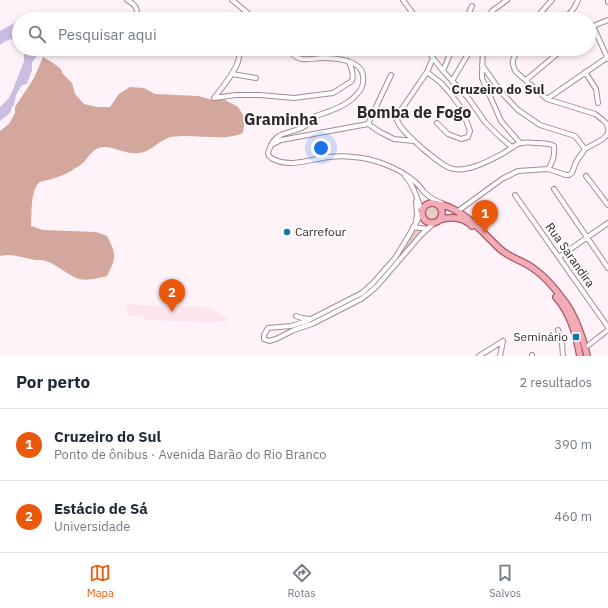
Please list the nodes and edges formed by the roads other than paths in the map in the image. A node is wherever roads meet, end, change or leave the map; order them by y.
1 (127, 0) edge
2 (232, 0) edge
3 (400, 0) edge
4 (403, 0) edge
5 (507, 0) edge
6 (552, 0) edge
7 (578, 0) edge
8 (472, 6) dead end
9 (138, 12) edge
10 (246, 12) edge
11 (409, 12) edge
12 (412, 12) edge
13 (469, 12) edge
14 (491, 12) edge
15 (541, 12) edge
16 (571, 12) edge
17 (608, 20) edge
18 (596, 25) edge
19 (596, 36) edge
20 (239, 56) edge
21 (295, 56) edge
22 (449, 56) edge
23 (466, 56) edge
24 (483, 56) edge
25 (514, 56) edge
26 (555, 56) edge
27 (433, 57) joint
28 (608, 58) edge
29 (348, 61) junction
30 (482, 65) junction
31 (443, 71) junction
32 (427, 72) junction
33 (585, 72) junction
34 (232, 74) junction
35 (391, 75) dead end
36 (256, 78) dead end
37 (526, 80) junction
38 (452, 81) junction
39 (547, 99) junction
40 (598, 103) dead end
41 (437, 123) dead end
42 (368, 124) junction
43 (608, 130) edge
44 (414, 141) junction
45 (520, 143) junction
46 (270, 146) junction
47 (512, 147) junction
48 (585, 149) junction
49 (548, 170) junction
50 (402, 173) junction
51 (586, 176) dead end
52 (554, 189) dead end
53 (416, 194) junction
54 (515, 195) dead end
55 (431, 198) junction
56 (438, 204) junction
57 (608, 205) edge
58 (422, 211) junction
59 (458, 211) junction
60 (459, 218) junction
61 (416, 223) junction
62 (608, 223) edge
63 (433, 224) junction
64 (413, 228) junction
65 (587, 238) junction
66 (559, 257) junction
67 (608, 268) edge
68 (296, 316) dead end
69 (315, 317) junction
70 (294, 327) junction
71 (608, 329) edge
72 (558, 330) dead end
73 (595, 340) junction
74 (583, 341) junction
75 (585, 348) junction
76 (479, 356) edge
77 (500, 356) edge
78 (563, 356) edge
79 (580, 356) edge
80 (587, 356) edge

1 - 9 street
2 - 10 street
3 - 11 street
4 - 12 street
5 - 14 street
6 - 15 street
7 - 16 street
8 - 13 street
17 - 18 street
19 - 28 street
20 - 34 street
21 - 29 street
22 - 31 street
23 - 38 street
24 - 30 street
25 - 37 street
26 - 37 street
27 - 31 street
27 - 32 street
28 - 33 street
29 - 34 street
29 - 46 street
30 - 45 street
30 - 48 street
31 - 38 street
32 - 41 street
32 - 44 street
33 - 39 street
33 - 40 street
34 - 36 street
35 - 42 street
37 - 39 street
38 - 47 street
39 - 43 street
42 - 44 street
42 - 46 street
43 - 48 street
44 - 47 street
45 - 47 street
45 - 49 street
46 - 50 street
48 - 49 street
49 - 59 street
50 - 53 street
50 - 55 street
51 - 57 street
52 - 65 street
53 - 58 street
53 - 61 street
54 - 66 street, Rua Sarandira
55 - 56 street
55 - 56 street
56 - 58 main road
56 - 59 main road
56 - 63 main road
58 - 61 street
58 - 63 main road
59 - 74 main road
60 - 63 main road
60 - 63 main road
60 - 79 main road
61 - 64 street
62 - 65 street
63 - 64 street
63 - 70 street
64 - 69 street
65 - 66 street
65 - 67 street
66 - 71 street, Rua Sarandira
68 - 69 street
69 - 70 street
70 - 70 street
71 - 73 street
72 - 78 street
73 - 74 street
73 - 75 street
74 - 75 main road
75 - 80 main road
76 - 77 street

